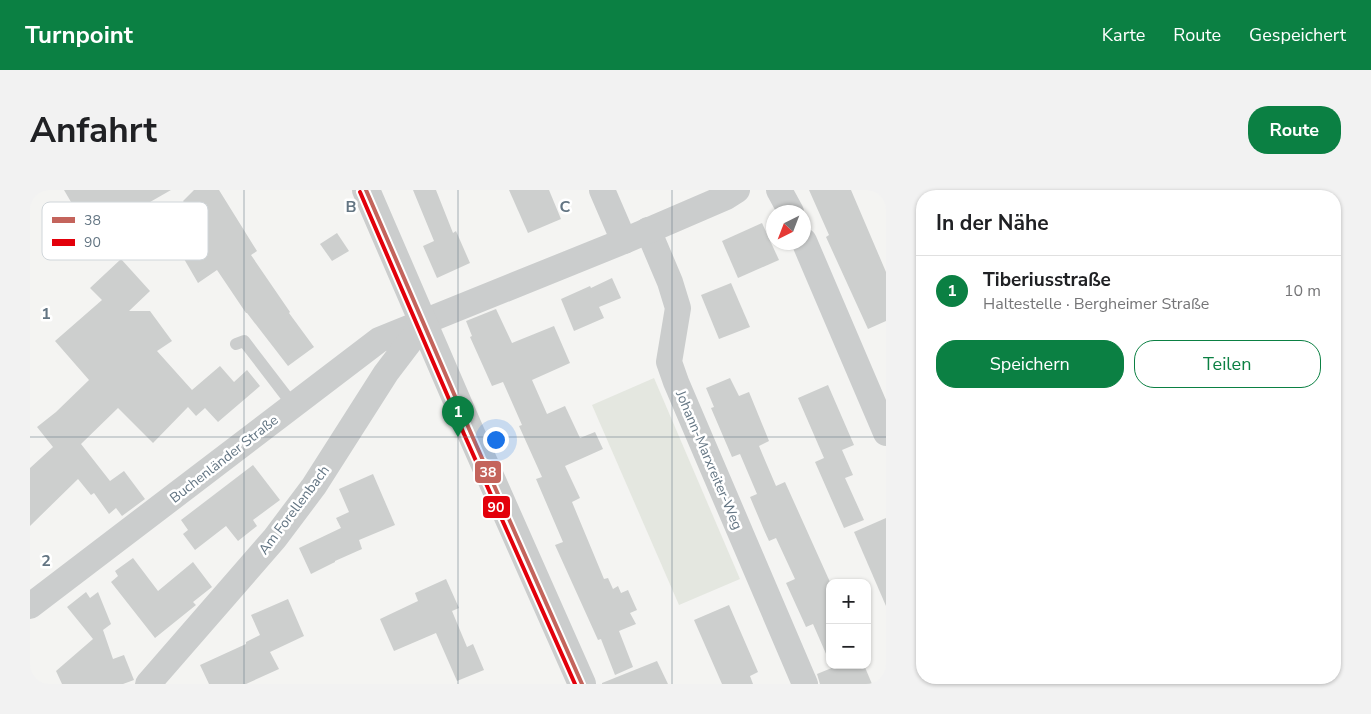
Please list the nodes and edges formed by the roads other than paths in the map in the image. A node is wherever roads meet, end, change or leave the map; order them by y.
1 (366, 190) edge
2 (602, 190) edge
3 (737, 190) edge
4 (778, 190) edge
5 (787, 205) edge
6 (648, 230) junction
7 (624, 241) junction
8 (808, 250) edge
9 (424, 323) junction
10 (236, 344) dead end
11 (293, 405) junction
12 (886, 433) edge
13 (30, 606) edge
14 (148, 684) edge
15 (582, 684) edge
16 (805, 684) edge

1 - 9 street
2 - 7 street
3 - 6 street, Buchenländer Straße
4 - 5 street
6 - 7 street, Buchenländer Straße
6 - 16 street, Johann-Marxreiter-Weg
7 - 9 street, Buchenländer Straße
8 - 12 street
9 - 11 street, Buchenländer Straße
9 - 14 street, Am Forellenbach
9 - 15 street
10 - 11 lane
11 - 13 street, Buchenländer Straße

